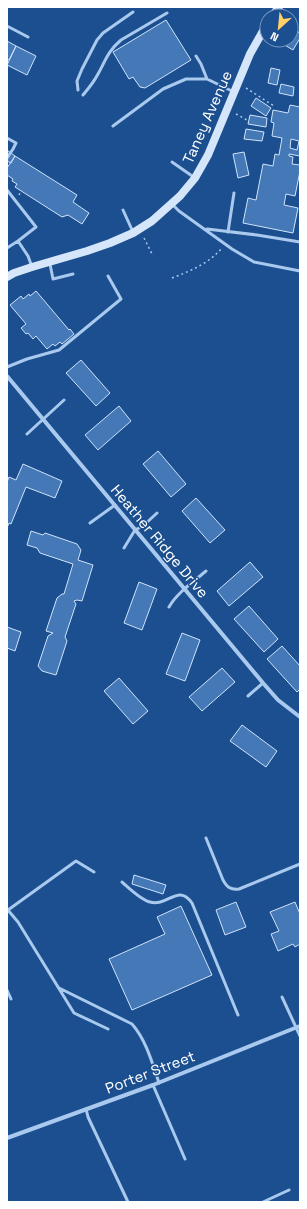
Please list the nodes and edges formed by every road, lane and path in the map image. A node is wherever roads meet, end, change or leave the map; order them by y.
1 (133, 12) dead end
2 (167, 13) dead end
3 (7, 26) edge
4 (28, 37) dead end
5 (259, 38) edge
6 (196, 56) dead end
7 (206, 79) junction
8 (246, 88) dead end
9 (78, 90) dead end
10 (234, 92) junction
11 (83, 95) dead end
12 (274, 106) dead end
13 (236, 114) dead end
14 (247, 120) dead end
15 (113, 126) dead end
16 (7, 138) edge
17 (7, 158) edge
18 (172, 162) dead end
19 (195, 178) junction
20 (7, 190) edge
21 (21, 191) dead end
22 (234, 193) dead end
23 (19, 195) dead end
24 (172, 204) junction
25 (123, 210) dead end
26 (205, 229) junction
27 (228, 232) junction
28 (133, 233) junction
29 (144, 238) dead end
30 (18, 241) junction
31 (300, 242) edge
32 (7, 248) edge
33 (220, 249) dead end
34 (153, 256) dead end
35 (49, 262) junction
36 (32, 267) junction
37 (300, 271) edge
38 (73, 274) dead end
39 (108, 276) dead end
40 (7, 277) edge
41 (172, 278) dead end
42 (7, 367) edge
43 (7, 376) edge
44 (64, 400) dead end
45 (43, 419) junction
46 (27, 434) dead end
47 (115, 505) junction
48 (158, 513) dead end
49 (90, 523) dead end
50 (135, 530) junction
51 (124, 548) dead end
52 (206, 570) dead end
53 (185, 589) junction
54 (169, 607) dead end
55 (263, 683) junction
56 (248, 696) dead end
57 (300, 717) edge
58 (206, 838) dead end
59 (300, 864) edge
60 (94, 872) dead end
61 (122, 882) dead end
62 (8, 912) edge
63 (58, 987) junction
64 (7, 990) edge
65 (282, 997) dead end
66 (11, 999) dead end
67 (238, 1015) dead end
68 (298, 1027) edge
69 (108, 1029) dead end
70 (300, 1036) edge
71 (159, 1083) junction
72 (153, 1085) junction
73 (86, 1109) junction
74 (7, 1138) edge
75 (185, 1159) dead end
76 (289, 1190) dead end
77 (128, 1202) edge
78 (263, 1202) edge

1 - 9 lane
2 - 11 lane
3 - 4 lane
5 - 10 street, Taney Avenue
6 - 7 lane
7 - 10 lane
7 - 15 lane
8 - 12 path
10 - 19 street, Taney Avenue
13 - 14 path
16 - 17 lane
18 - 19 lane
19 - 24 street, Taney Avenue
20 - 30 lane
21 - 23 path
22 - 27 lane
24 - 26 lane
24 - 28 street, Taney Avenue
25 - 28 lane
26 - 27 lane
26 - 37 lane
27 - 31 lane
28 - 35 street, Taney Avenue
29 - 34 path
30 - 32 lane
30 - 36 lane
33 - 41 path
35 - 36 street, Taney Avenue
35 - 38 lane
36 - 40 street, Taney Avenue
39 - 42 lane
43 - 45 street, Heather Ridge Drive
44 - 45 lane
45 - 46 lane
45 - 47 street, Heather Ridge Drive
47 - 49 lane
47 - 50 street, Heather Ridge Drive
48 - 50 lane
50 - 51 lane
50 - 53 street, Heather Ridge Drive
52 - 53 lane
53 - 54 lane
53 - 55 street, Heather Ridge Drive
55 - 56 lane
55 - 57 street, Heather Ridge Drive
58 - 59 lane
60 - 62 lane
61 - 67 lane
62 - 63 lane
63 - 69 lane
63 - 71 lane
64 - 66 lane
65 - 68 lane
68 - 70 lane
68 - 71 street, Porter Street
71 - 72 street, Porter Street
72 - 73 street, Porter Street
72 - 75 lane
73 - 74 street, Porter Street
73 - 77 lane
76 - 78 lane

